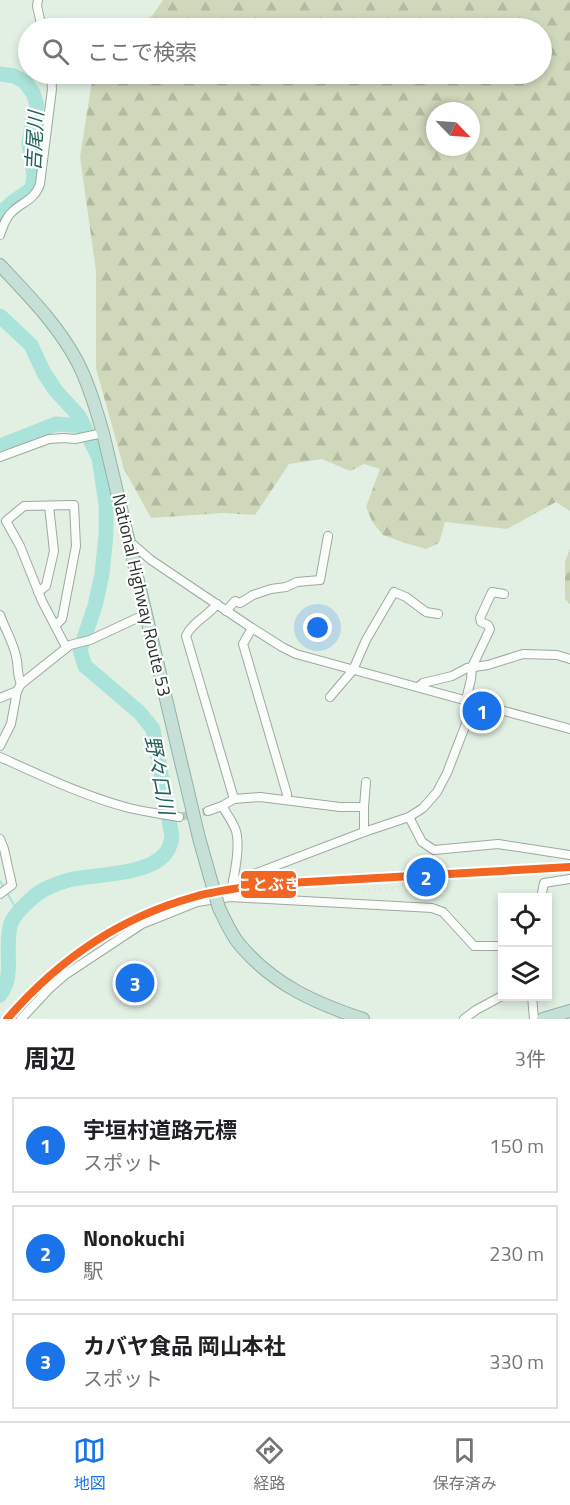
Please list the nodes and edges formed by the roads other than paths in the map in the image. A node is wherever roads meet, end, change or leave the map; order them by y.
1 (38, 0) edge
2 (40, 18) edge
3 (52, 84) edge
4 (0, 235) edge
5 (0, 265) edge
6 (99, 434) junction
7 (0, 457) edge
8 (50, 506) junction
9 (328, 536) dead end
10 (129, 541) junction
11 (38, 592) junction
12 (504, 594) dead end
13 (217, 604) junction
14 (226, 611) junction
15 (146, 614) junction
16 (438, 614) dead end
17 (0, 615) edge
18 (54, 626) junction
19 (252, 628) junction
20 (68, 646) junction
21 (570, 659) edge
22 (472, 667) junction
23 (353, 670) junction
24 (19, 687) junction
25 (418, 687) junction
26 (330, 697) dead end
27 (0, 698) edge
28 (470, 702) junction
29 (570, 729) edge
30 (0, 746) edge
31 (0, 757) edge
32 (366, 782) dead end
33 (234, 799) junction
34 (287, 800) junction
35 (222, 806) junction
36 (364, 807) junction
37 (208, 811) tunnel mouth
38 (177, 816) tunnel mouth
39 (409, 817) junction
40 (364, 832) junction
41 (0, 839) edge
42 (570, 855) edge
43 (570, 879) edge
44 (233, 882) junction
45 (4, 891) edge
46 (542, 893) edge
47 (230, 897) junction
48 (498, 946) edge
49 (498, 998) edge
50 (532, 1001) edge
51 (570, 1011) edge
52 (21, 1019) edge
53 (363, 1019) edge
54 (464, 1019) edge
55 (534, 1019) edge
56 (543, 1019) edge

1 - 2 street
3 - 4 street
5 - 6 highway, National Highway Route 53
6 - 7 street
6 - 10 highway, National Highway Route 53
8 - 11 street
8 - 11 street
8 - 18 street
9 - 14 street
10 - 13 street
10 - 15 highway, National Highway Route 53
11 - 18 street
12 - 22 street
13 - 14 street
13 - 33 street
14 - 19 street
15 - 20 street
15 - 53 highway, National Highway Route 53, bridge
16 - 23 street
17 - 24 street
18 - 20 street
19 - 23 street
19 - 34 street
20 - 24 street
21 - 22 street
22 - 25 street
22 - 28 street
23 - 25 street
23 - 26 street
24 - 27 street
24 - 30 street
25 - 28 street
28 - 29 street
28 - 39 street
31 - 38 street
32 - 36 street
33 - 34 street
33 - 35 street
34 - 36 street
35 - 37 street
35 - 44 street
36 - 40 street
39 - 40 street
39 - 42 street
40 - 44 street
41 - 45 street
43 - 46 street
44 - 47 street
47 - 48 street
47 - 52 street
49 - 54 street
50 - 55 street
51 - 56 highway

